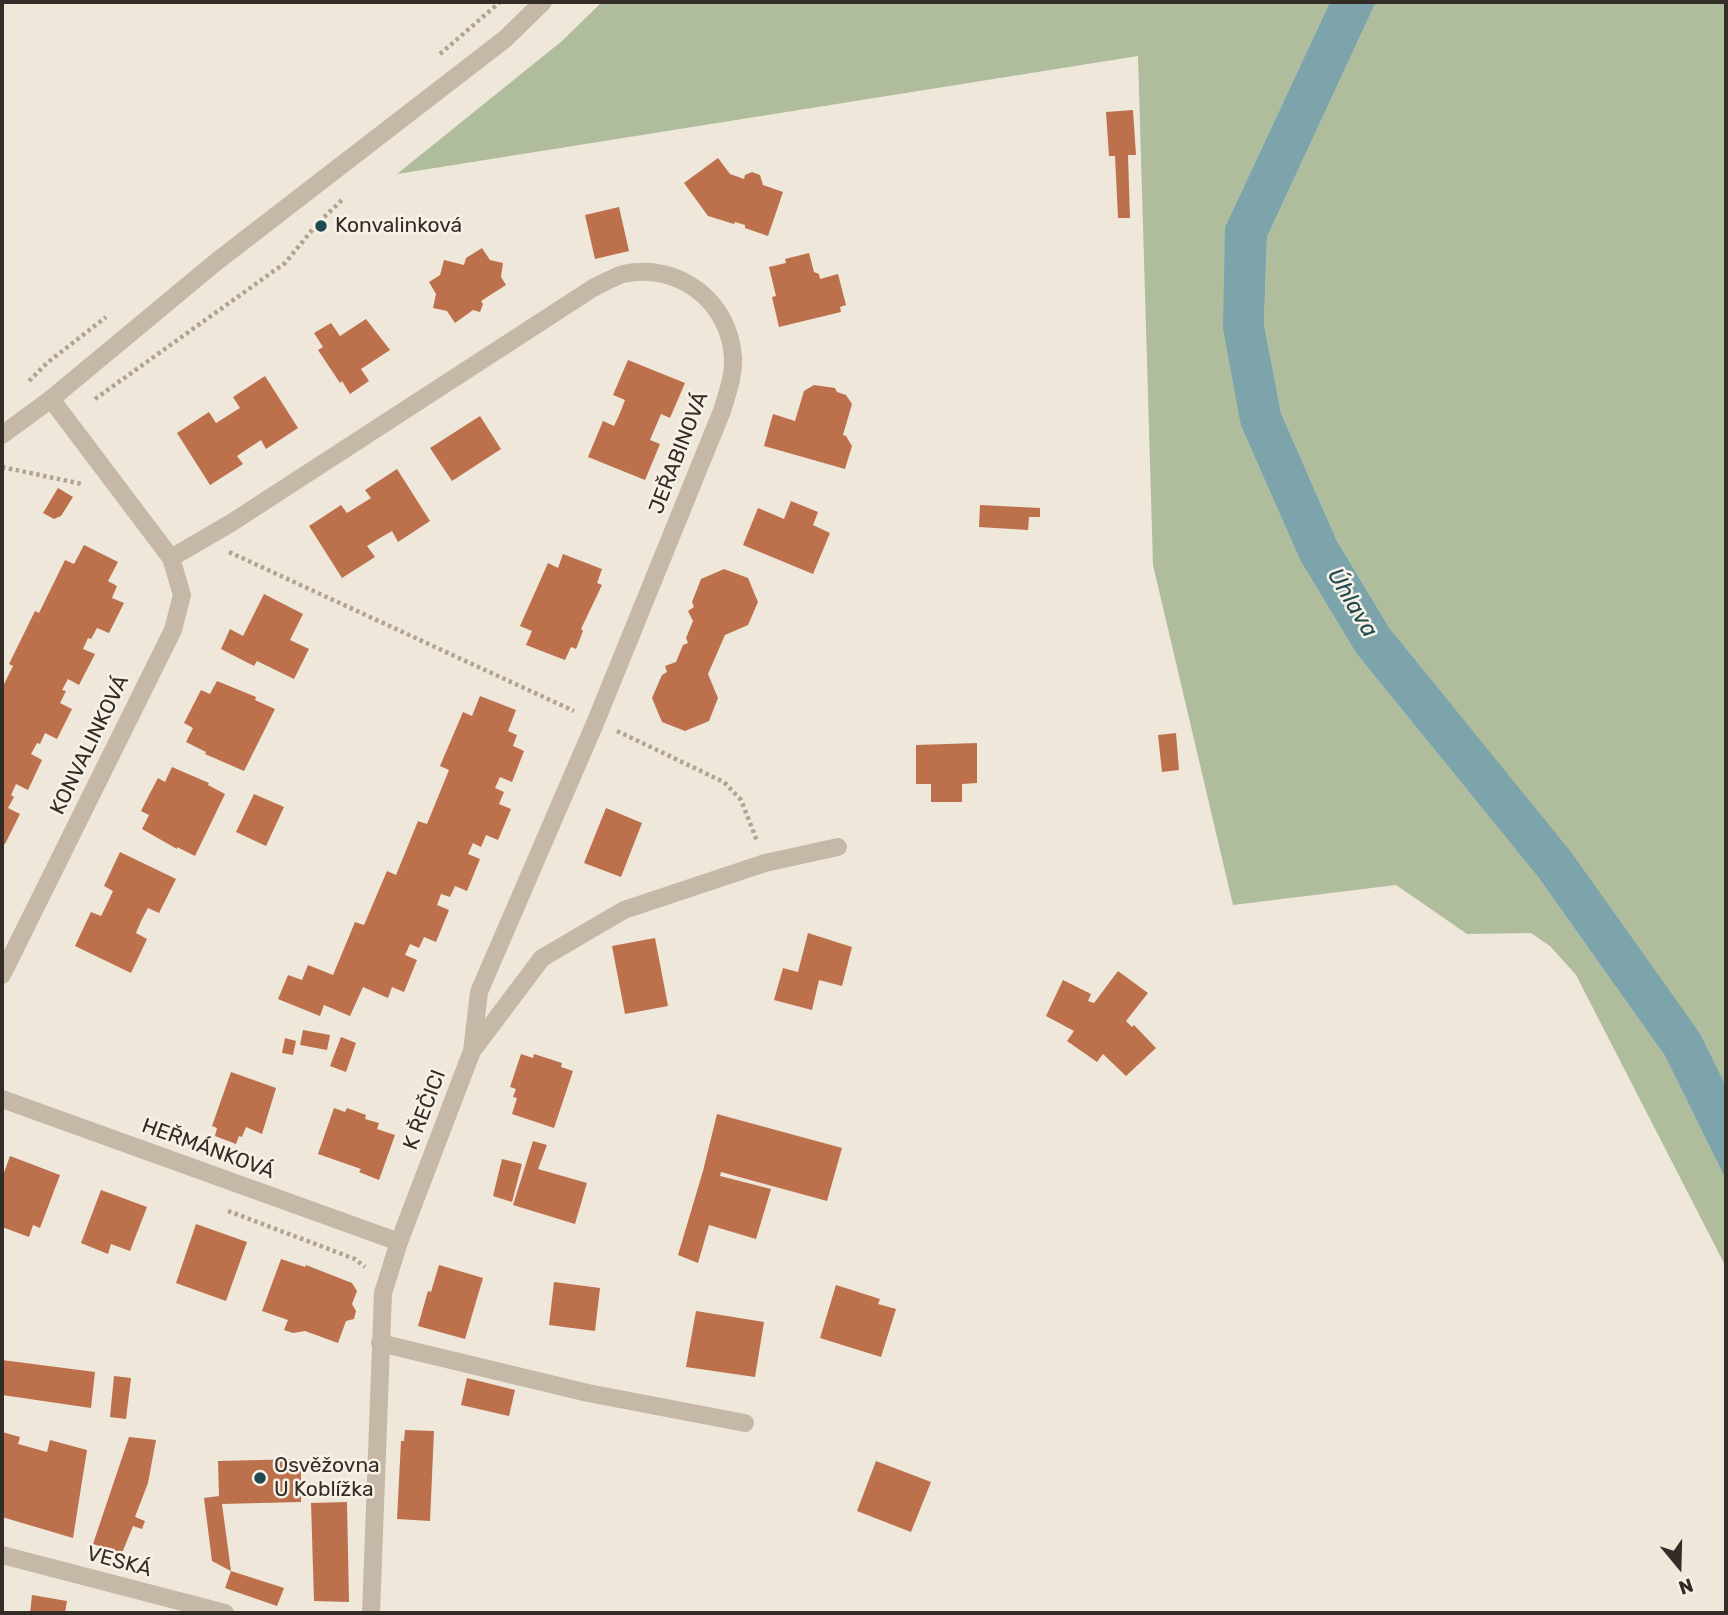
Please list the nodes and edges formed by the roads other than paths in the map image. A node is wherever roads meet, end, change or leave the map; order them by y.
1 (543, 2) edge
2 (51, 399) junction
3 (2, 435) edge
4 (170, 558) junction
5 (838, 847) dead end
6 (2, 975) edge
7 (472, 1051) junction
8 (2, 1098) edge
9 (399, 1242) junction
10 (380, 1343) junction
11 (745, 1423) dead end
12 (2, 1555) edge
13 (225, 1613) edge
14 (371, 1613) edge

1 - 2 street
2 - 3 street
2 - 4 street, KONVALINKOVÁ
4 - 6 street, KONVALINKOVÁ
4 - 7 street, JEŘABINOVÁ
5 - 7 street, K ŘEČICI
7 - 9 street, K ŘEČICI
8 - 9 street, HEŘMÁNKOVÁ
9 - 10 street, K ŘEČICI
10 - 11 street
10 - 14 street, K ŘEČICI
12 - 13 street, VESKÁ

